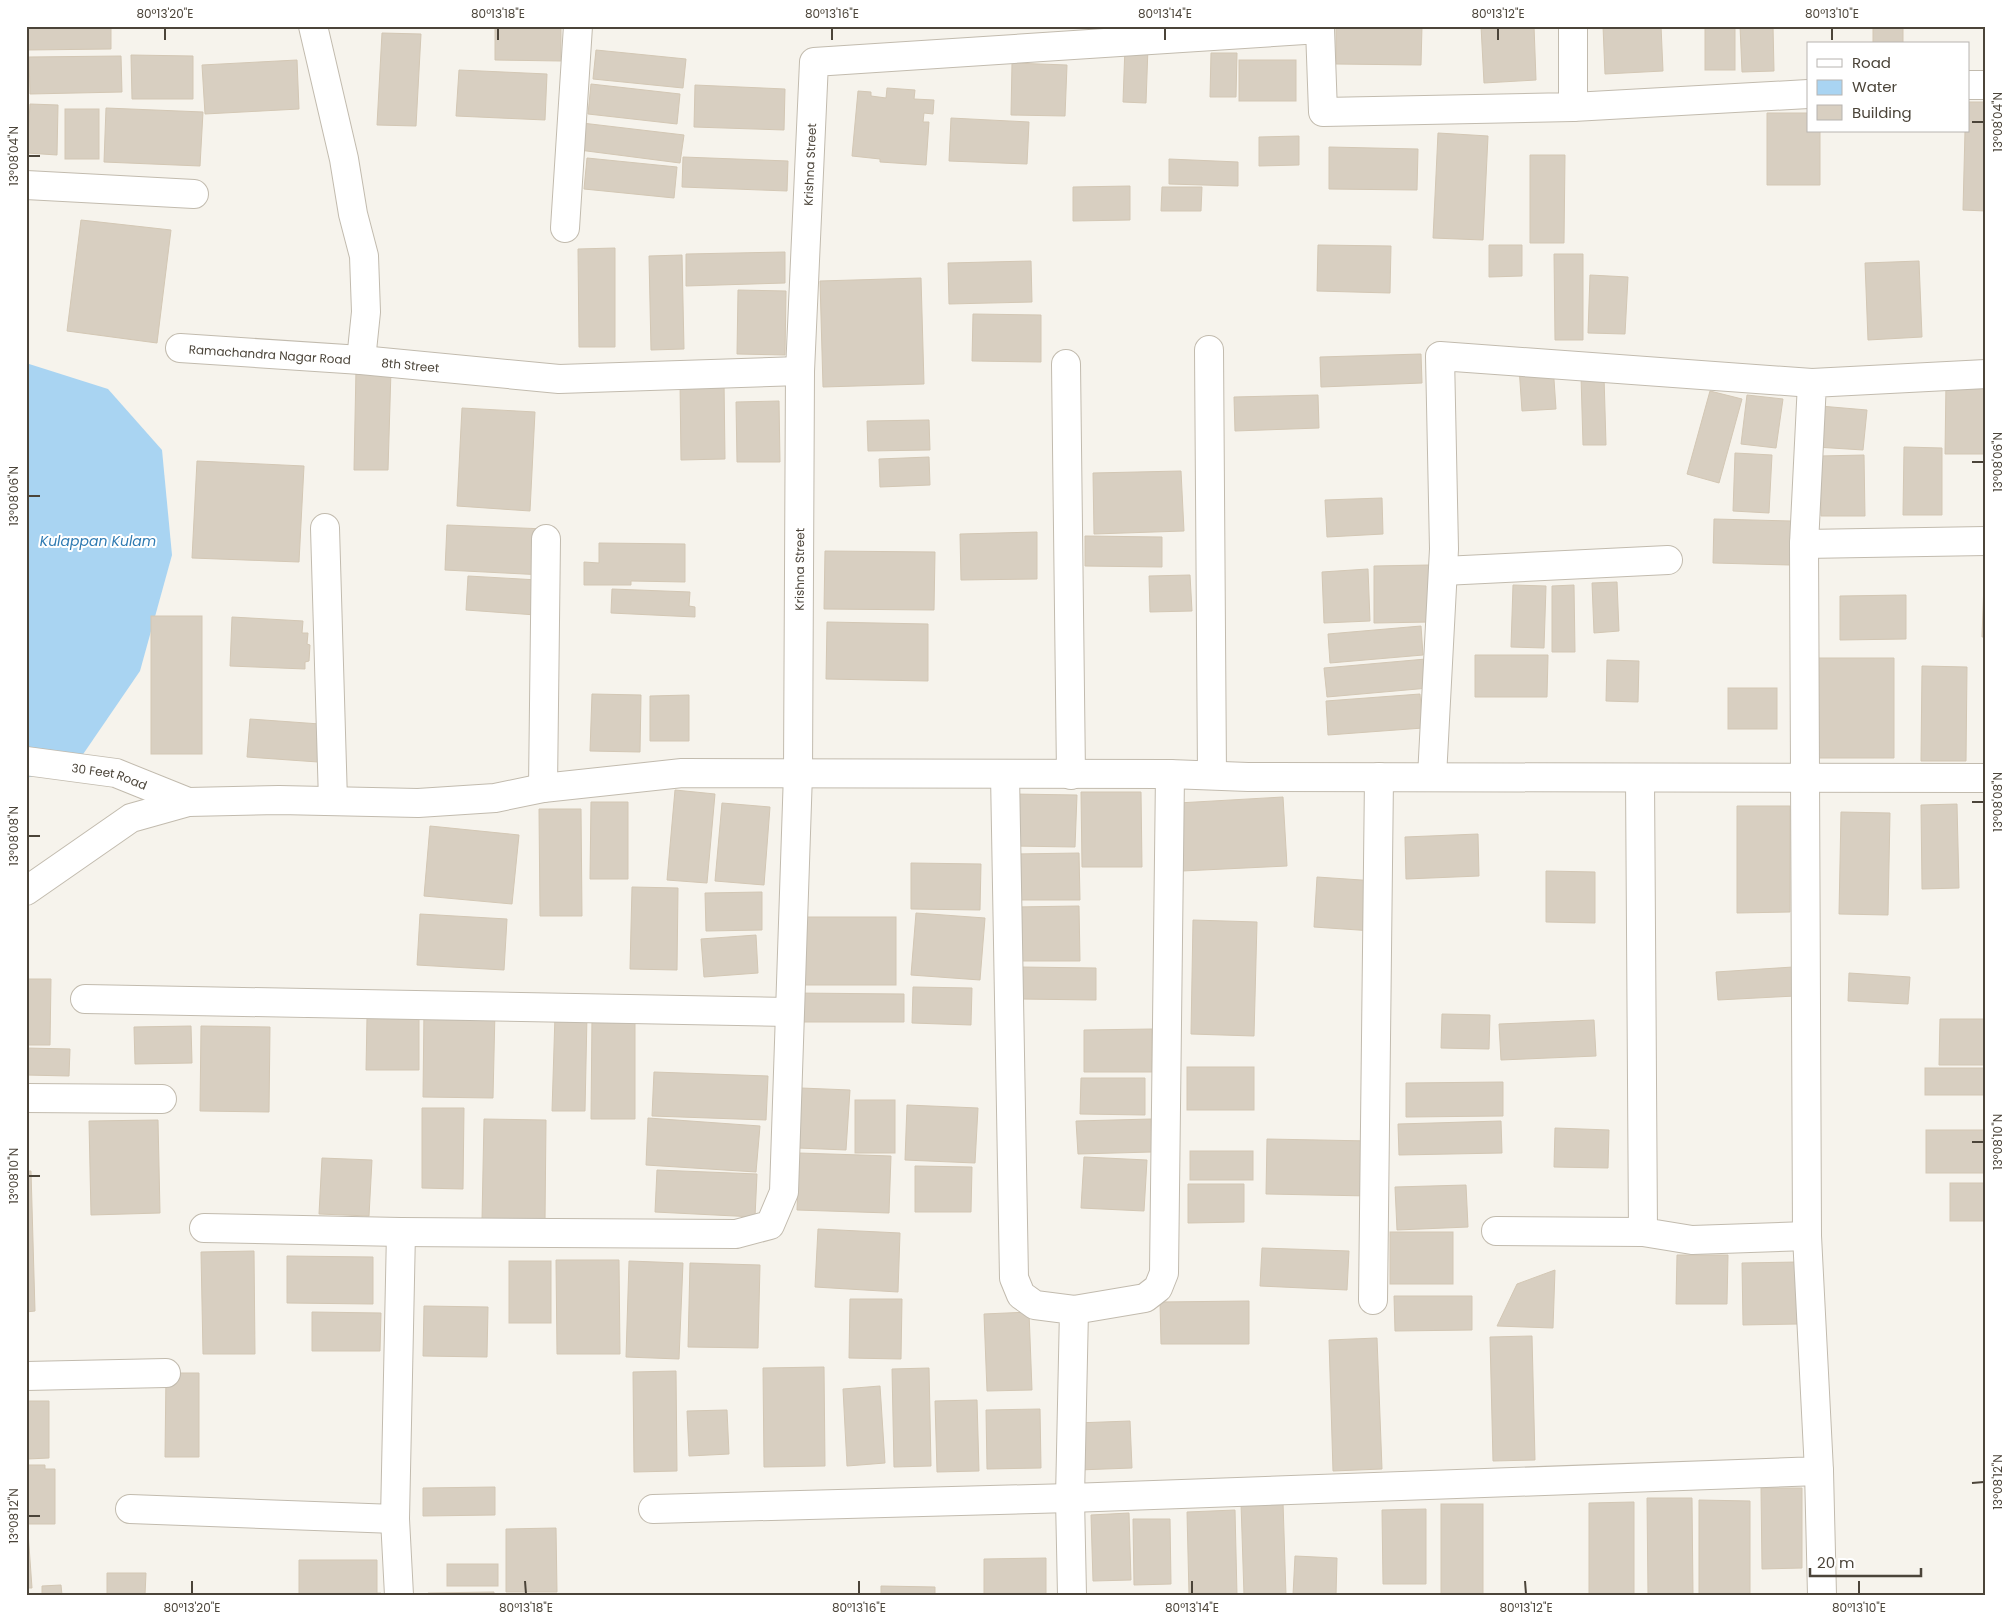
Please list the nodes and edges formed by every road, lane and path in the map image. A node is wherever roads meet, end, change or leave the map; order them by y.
1 (313, 26) edge
2 (578, 26) edge
3 (1573, 26) edge
4 (1986, 84) edge
5 (1970, 86) edge
6 (1807, 94) edge
7 (1573, 107) junction
8 (26, 185) edge
9 (194, 194) dead end
10 (565, 228) dead end
11 (180, 348) dead end
12 (1209, 350) dead end
13 (361, 360) junction
14 (1066, 364) dead end
15 (800, 371) junction
16 (1986, 374) edge
17 (1812, 383) junction
18 (325, 528) dead end
19 (546, 538) dead end
20 (1986, 541) edge
21 (1804, 544) junction
22 (1668, 560) dead end
23 (1443, 571) junction
24 (26, 761) edge
25 (798, 773) junction
26 (1006, 774) junction
27 (1170, 774) junction
28 (1071, 775) junction
29 (1212, 775) junction
30 (1379, 777) junction
31 (1432, 777) junction
32 (1640, 778) junction
33 (1986, 778) edge
34 (1805, 779) junction
35 (543, 788) junction
36 (333, 801) junction
37 (188, 802) junction
38 (26, 891) edge
39 (85, 999) dead end
40 (789, 1012) junction
41 (26, 1098) edge
42 (162, 1099) dead end
43 (204, 1228) dead end
44 (1496, 1231) dead end
45 (402, 1232) junction
46 (1643, 1232) junction
47 (1807, 1236) junction
48 (1374, 1300) dead end
49 (1074, 1310) junction
50 (166, 1374) dead end
51 (26, 1376) edge
52 (1819, 1471) junction
53 (1070, 1498) junction
54 (130, 1509) dead end
55 (653, 1509) dead end
56 (395, 1519) junction
57 (399, 1595) edge
58 (1072, 1595) edge
59 (1822, 1595) edge

1 - 13 street
2 - 10 street
3 - 7 street
4 - 5 street
6 - 7 street
7 - 15 street, Krishna Street
8 - 9 street
11 - 13 street, Ramachandra Nagar Road
12 - 29 street
13 - 15 street, 8th Street
14 - 28 street
15 - 25 street, Krishna Street
16 - 17 street
17 - 21 street
17 - 23 street
18 - 36 street
19 - 35 street
20 - 21 street
21 - 34 street
22 - 23 street
23 - 31 street
24 - 37 street, 30 Feet Road
25 - 26 street
25 - 35 street
25 - 40 street, Krishna Street
26 - 28 street
26 - 49 street
27 - 28 street
27 - 29 street
27 - 49 street
29 - 30 street
30 - 31 street
30 - 48 street
31 - 32 street
32 - 34 street
32 - 46 street
33 - 34 street
34 - 47 street
35 - 36 street
36 - 37 street
37 - 38 street
39 - 40 street
40 - 45 street, Krishna Street
41 - 42 street
43 - 45 street
44 - 46 street
45 - 56 street
46 - 47 street
47 - 52 street
49 - 53 street
50 - 51 street
52 - 53 street
52 - 59 street
53 - 55 street
53 - 58 street
54 - 56 street
56 - 57 street

